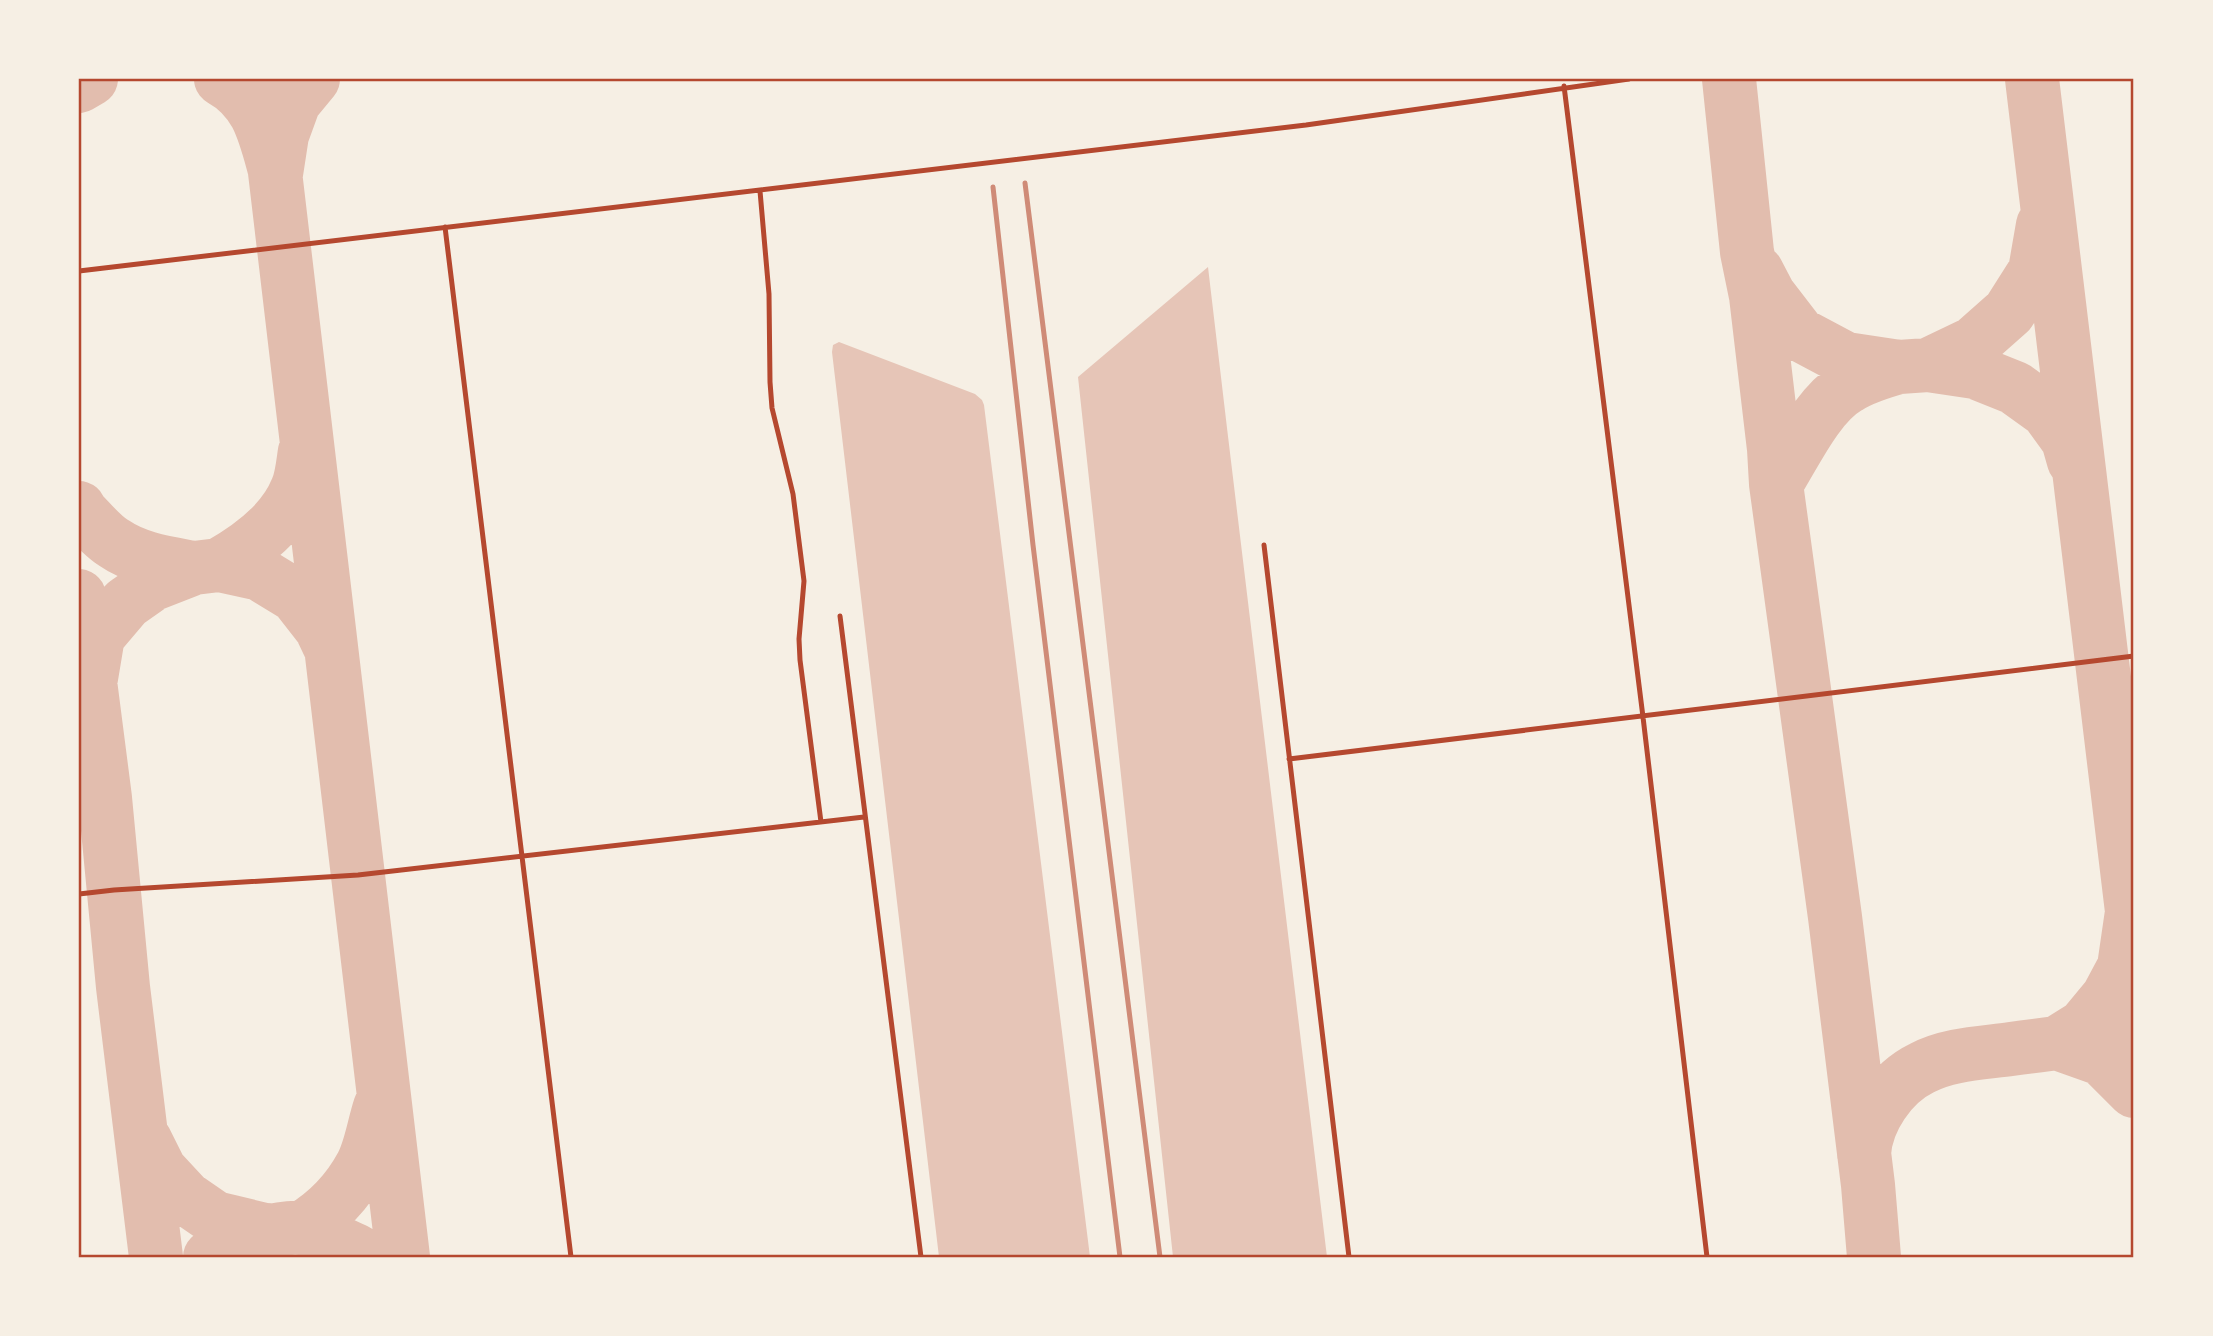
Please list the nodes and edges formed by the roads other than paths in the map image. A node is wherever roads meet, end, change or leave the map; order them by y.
1 (1629, 79) edge
2 (1564, 86) junction
3 (760, 191) junction
4 (445, 227) junction
5 (79, 271) edge
6 (1264, 545) dead end
7 (840, 616) dead end
8 (2134, 656) edge
9 (1643, 717) junction
10 (1289, 759) junction
11 (864, 817) junction
12 (821, 822) junction
13 (523, 855) junction
14 (79, 894) edge
15 (571, 1257) edge
16 (920, 1257) edge
17 (1349, 1257) edge
18 (1707, 1257) edge

1 - 2 lane
2 - 3 lane
2 - 9 lane
3 - 4 lane
3 - 12 lane
4 - 5 lane
4 - 13 lane
6 - 10 lane
7 - 11 lane
8 - 9 lane
9 - 10 lane
9 - 18 lane
10 - 17 lane
11 - 12 lane
11 - 16 lane
12 - 13 lane
13 - 14 lane
13 - 15 lane

